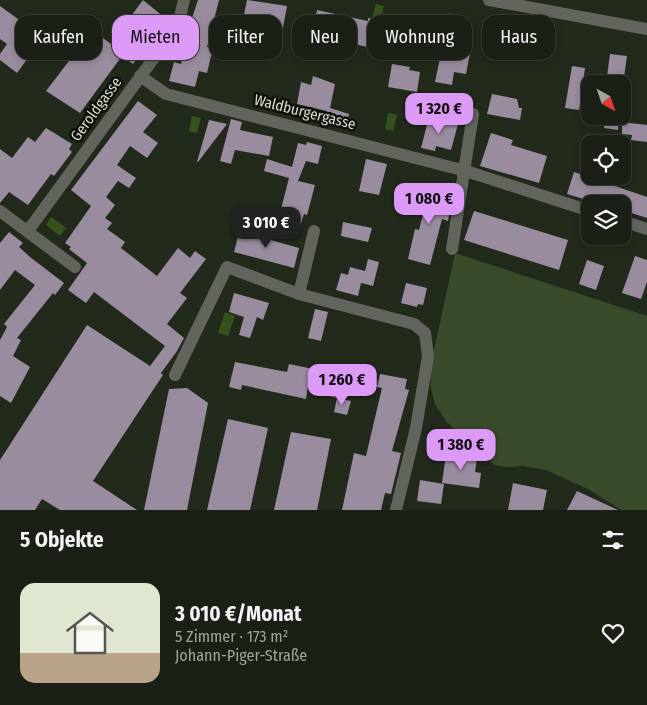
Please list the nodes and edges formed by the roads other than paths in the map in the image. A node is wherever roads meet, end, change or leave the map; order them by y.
1 (184, 0) edge
2 (489, 0) edge
3 (647, 29) edge
4 (140, 76) junction
5 (473, 114) dead end
6 (466, 171) junction
7 (581, 208) edge
8 (0, 211) edge
9 (631, 224) edge
10 (24, 229) junction
11 (647, 229) edge
12 (314, 230) dead end
13 (452, 249) dead end
14 (75, 268) dead end
15 (299, 294) junction
16 (175, 375) dead end
17 (396, 510) edge

1 - 4 street, Geroldgasse
2 - 3 street
4 - 6 street, Waldburgergasse
4 - 10 street, Geroldgasse
5 - 6 street
6 - 7 street, Waldburgergasse
6 - 13 street
8 - 10 street
9 - 11 street
10 - 14 street
12 - 15 street
15 - 16 street
15 - 17 street

